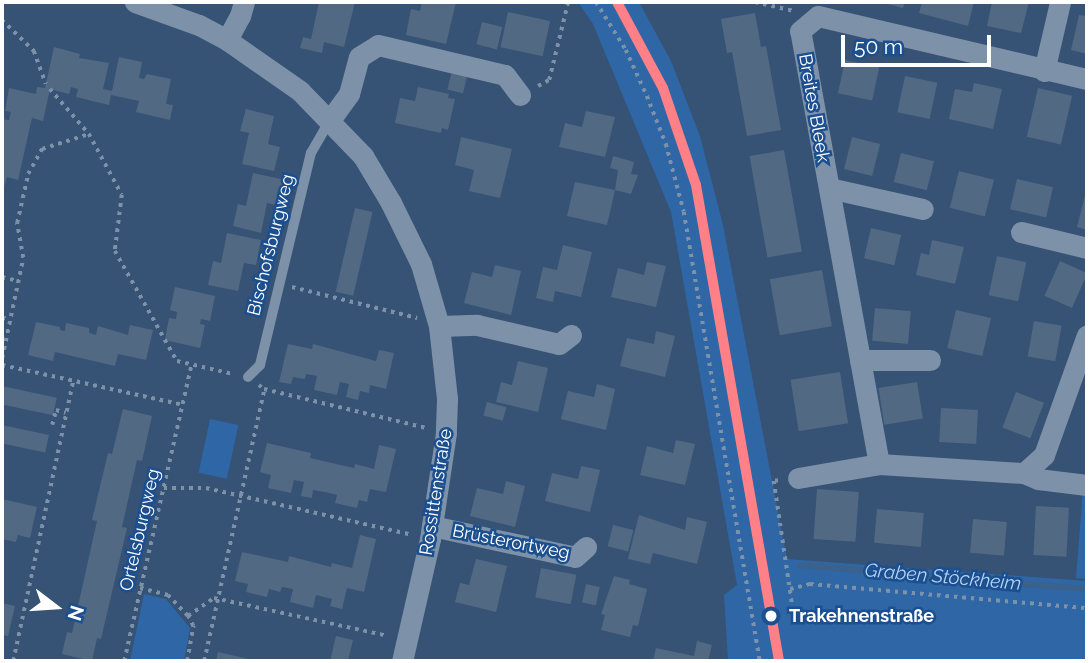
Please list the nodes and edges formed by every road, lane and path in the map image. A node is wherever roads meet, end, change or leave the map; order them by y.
1 (135, 2) edge
2 (244, 2) edge
3 (568, 2) edge
4 (596, 2) edge
5 (755, 2) edge
6 (1060, 2) edge
7 (818, 16) junction
8 (2, 20) edge
9 (227, 40) junction
10 (1044, 71) junction
11 (1087, 79) edge
12 (46, 84) dead end
13 (50, 89) dead end
14 (520, 95) joint
15 (330, 120) junction
16 (89, 134) junction
17 (829, 188) junction
18 (923, 209) dead end
19 (1021, 232) dead end
20 (1087, 248) edge
21 (2, 277) edge
22 (18, 281) junction
23 (280, 284) junction
24 (2, 318) edge
25 (10, 319) junction
26 (439, 326) junction
27 (571, 335) dead end
28 (1087, 335) edge
29 (2, 358) edge
30 (860, 360) junction
31 (930, 360) dead end
32 (2, 365) edge
33 (191, 365) junction
34 (248, 377) junction
35 (73, 381) junction
36 (264, 389) junction
37 (184, 405) junction
38 (66, 413) junction
39 (52, 425) dead end
40 (446, 433) junction
41 (879, 464) junction
42 (1024, 473) junction
43 (798, 478) joint
44 (1087, 485) edge
45 (164, 488) junction
46 (242, 496) junction
47 (431, 532) junction
48 (586, 547) dead end
49 (140, 588) junction
50 (790, 589) junction
51 (218, 599) junction
52 (792, 603) dead end
53 (1087, 608) edge
54 (188, 616) junction
55 (407, 640) junction
56 (13, 661) edge
57 (124, 661) edge
58 (187, 661) edge
59 (205, 661) edge
60 (402, 661) edge
61 (760, 661) edge

1 - 9 street, Rossittenstraße
2 - 9 street
3 - 14 path
4 - 61 path
5 - 7 path
6 - 10 street
7 - 10 street
7 - 17 street, Breites Bleek
8 - 12 path
9 - 15 street, Rossittenstraße
10 - 11 street
13 - 16 path
14 - 15 street
15 - 23 lane, Bischofsburgweg
15 - 26 street, Rossittenstraße
16 - 22 path
16 - 33 path
17 - 18 street, Breites Bleek
17 - 30 street, Breites Bleek
19 - 20 street
21 - 22 path
22 - 25 path
23 - 26 path
23 - 34 lane, Bischofsburgweg
24 - 25 path
25 - 29 path
26 - 27 street
26 - 40 street, Rossittenstraße
28 - 42 street
30 - 31 street
30 - 41 street, Breites Bleek
32 - 35 path
33 - 34 path
33 - 37 path, Ortelsburgweg
34 - 36 path
35 - 37 path
35 - 38 path
36 - 40 path
36 - 46 path
37 - 45 path, Ortelsburgweg
38 - 39 path
38 - 56 path
40 - 47 street, Rossittenstraße
41 - 42 street
41 - 43 street
42 - 44 street
43 - 50 path
45 - 46 path
45 - 49 path, Ortelsburgweg
46 - 47 path
46 - 51 path
47 - 48 street, Brüsterortweg
47 - 55 street, Rossittenstraße
49 - 54 path
49 - 57 path, Ortelsburgweg
50 - 52 path
50 - 53 path
51 - 54 path
51 - 55 path
51 - 59 path
54 - 58 path
55 - 60 street, Rossittenstraße

